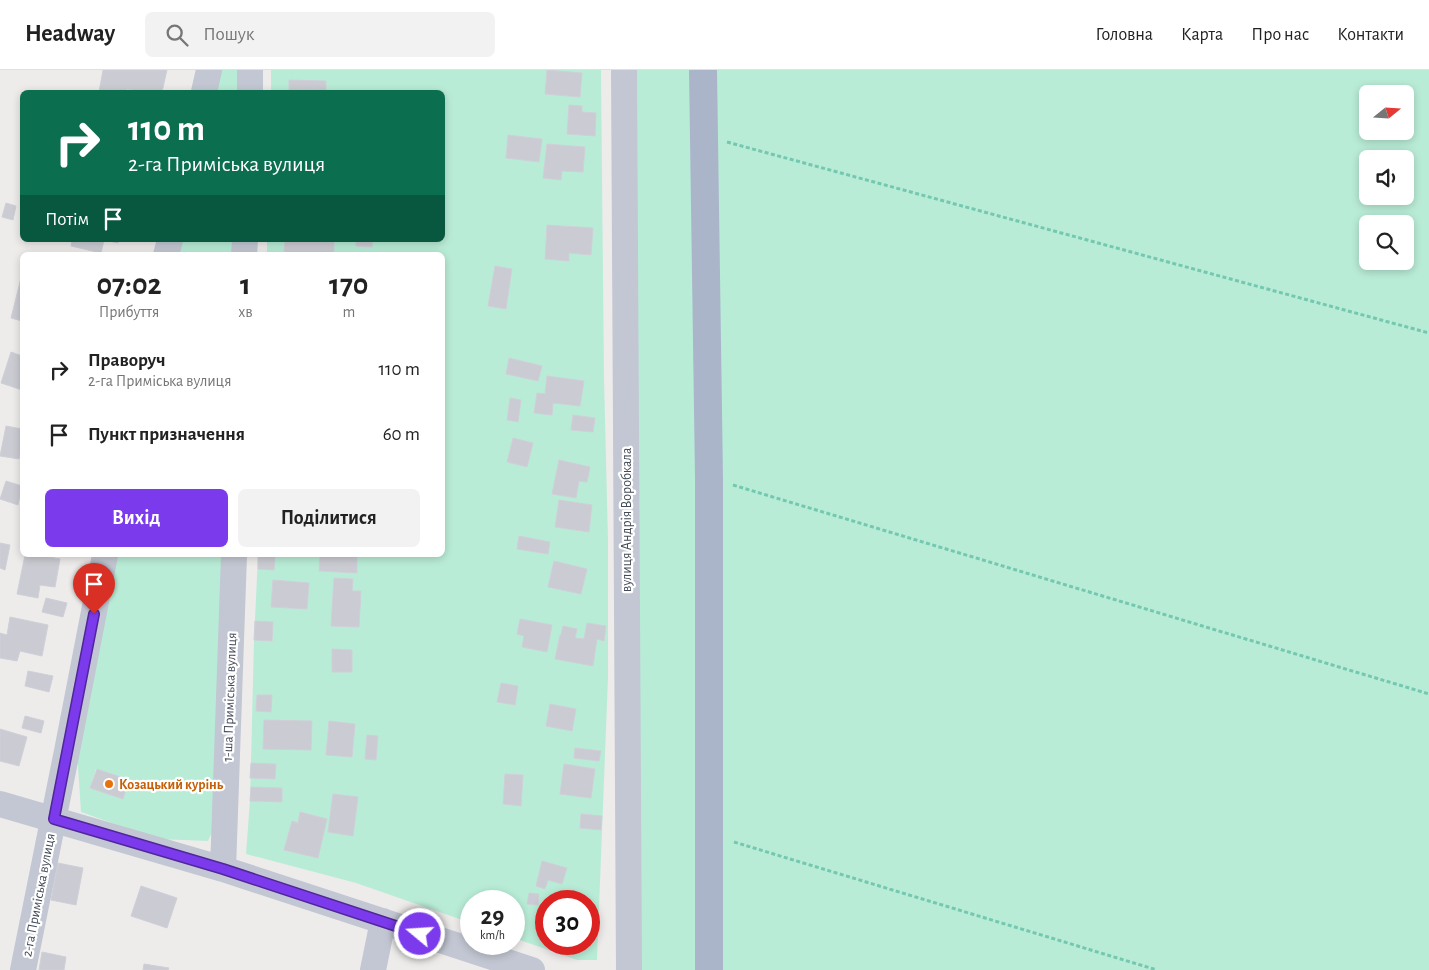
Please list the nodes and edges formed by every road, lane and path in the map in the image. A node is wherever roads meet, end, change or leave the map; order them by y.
1 (209, 70) edge
2 (250, 70) edge
3 (624, 70) edge
4 (703, 70) edge
5 (204, 90) edge
6 (250, 90) edge
7 (703, 135) junction
8 (1429, 333) edge
9 (709, 478) junction
10 (105, 557) edge
11 (234, 557) edge
12 (1429, 694) edge
13 (0, 804) edge
14 (54, 819) junction
15 (709, 834) junction
16 (223, 869) junction
17 (383, 921) junction
18 (23, 970) edge
19 (373, 970) edge
20 (532, 970) edge
21 (629, 970) edge
22 (709, 970) edge
23 (1157, 970) edge

1 - 5 street
2 - 6 street
3 - 21 street, вулиця Андрія Воробкала
4 - 7 main road
7 - 8 path
7 - 9 main road
9 - 12 path
9 - 15 main road
10 - 14 street, 2-га Приміська вулиця
11 - 16 street, 1-ша Приміська вулиця
13 - 14 street
14 - 16 street
14 - 18 street, 2-га Приміська вулиця
15 - 22 main road
15 - 23 path
16 - 17 street
17 - 19 street
17 - 20 street

